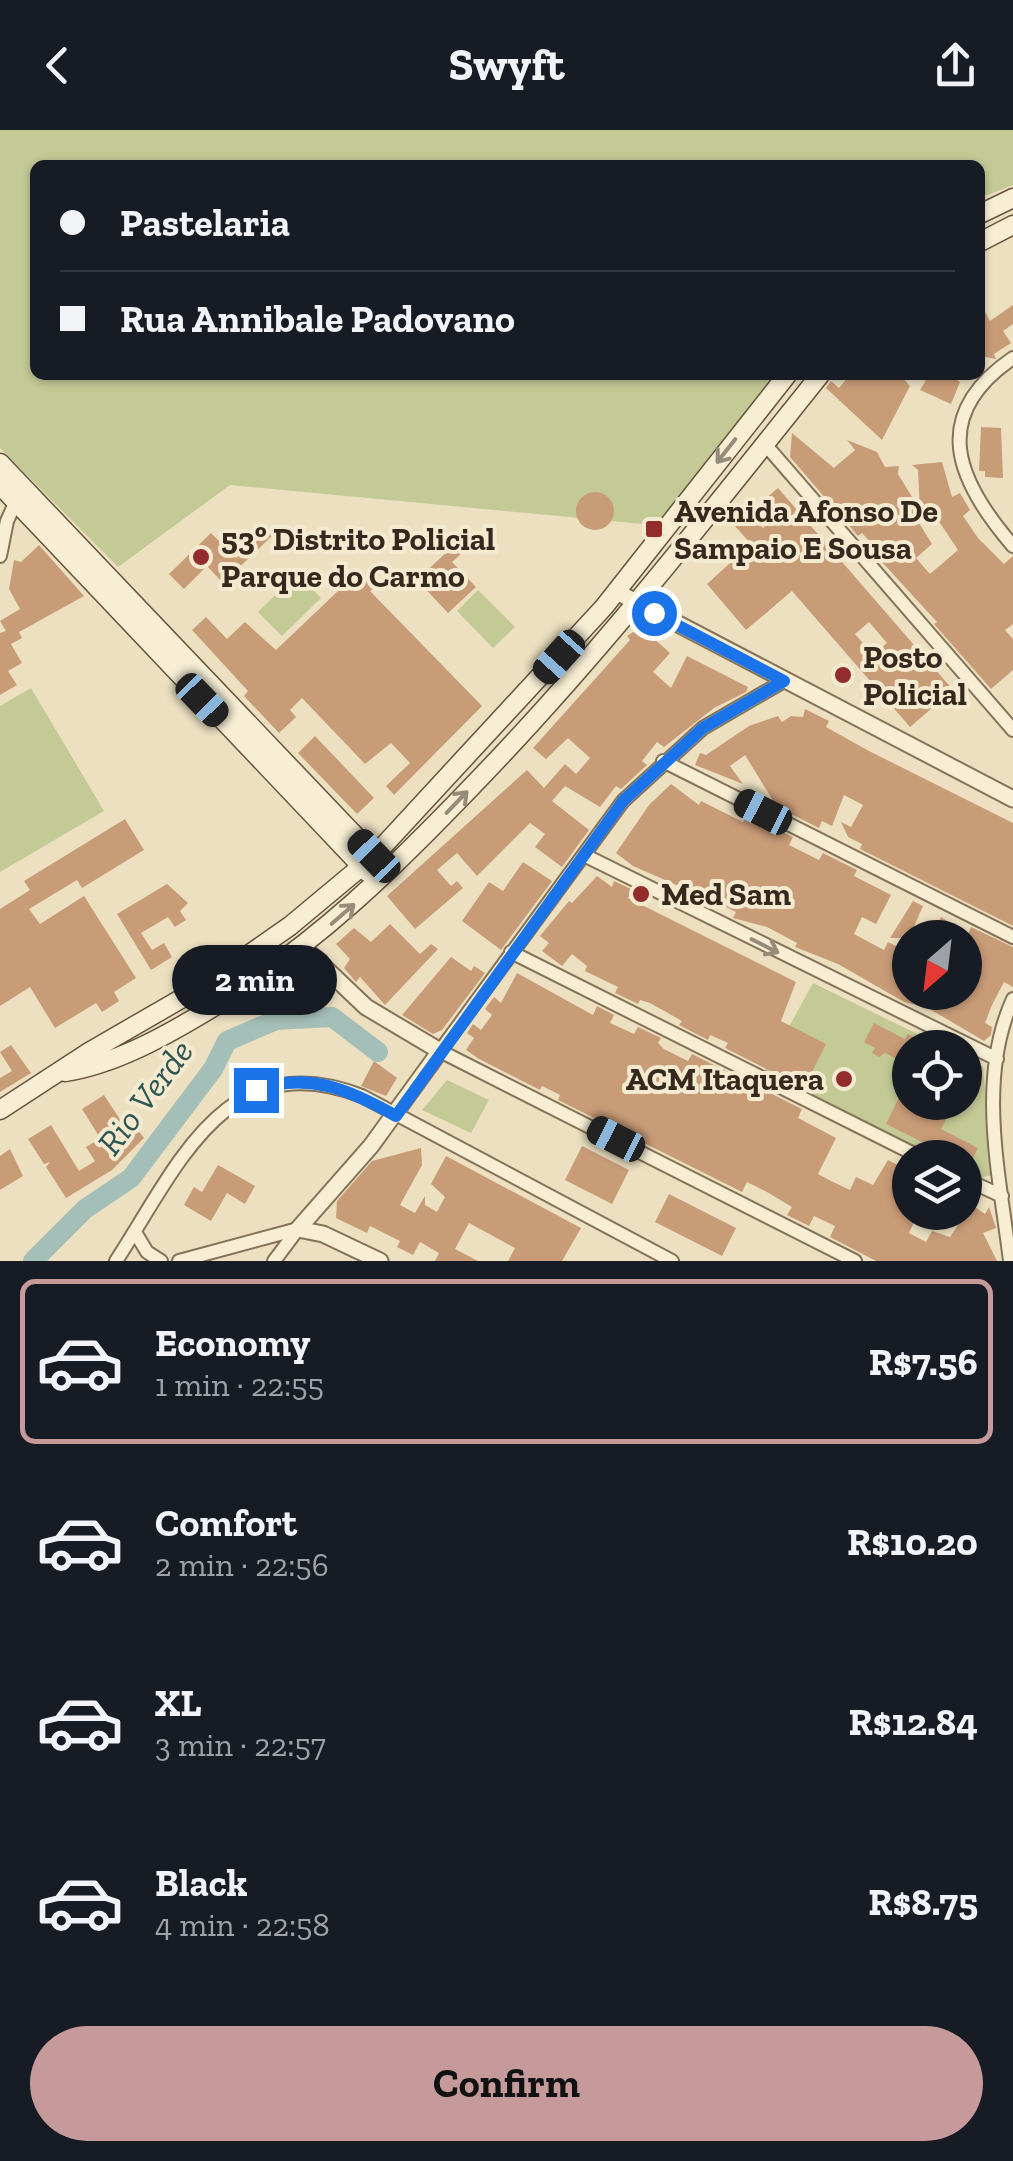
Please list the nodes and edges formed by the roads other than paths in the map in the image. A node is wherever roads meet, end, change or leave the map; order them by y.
1 (1013, 198) edge
2 (985, 212) edge
3 (1013, 224) edge
4 (985, 239) edge
5 (1013, 358) edge
6 (783, 380) edge
7 (816, 380) edge
8 (764, 443) junction
9 (0, 463) edge
10 (0, 485) edge
11 (19, 495) junction
12 (1013, 546) edge
13 (0, 556) edge
14 (617, 592) junction
15 (638, 605) junction
16 (784, 681) junction
17 (1013, 730) edge
18 (663, 761) junction
19 (1013, 798) edge
20 (584, 855) junction
21 (368, 861) junction
22 (384, 877) junction
23 (1013, 937) edge
24 (304, 948) junction
25 (511, 952) junction
26 (1013, 999) edge
27 (167, 1009) junction
28 (177, 1028) junction
29 (440, 1050) junction
30 (997, 1059) junction
31 (60, 1074) junction
32 (0, 1110) edge
33 (396, 1116) junction
34 (892, 1143) edge
35 (982, 1186) edge
36 (1002, 1196) junction
37 (298, 1228) junction
38 (134, 1232) junction
39 (116, 1261) edge
40 (160, 1261) edge
41 (180, 1261) edge
42 (274, 1261) edge
43 (380, 1261) edge
44 (672, 1261) edge
45 (855, 1261) edge
46 (1010, 1261) edge

1 - 2 main road
3 - 4 main road
5 - 12 street
6 -> 14 main road
7 - 8 main road
8 - 15 main road
8 - 17 street
9 - 11 main road
10 - 11 main road
11 - 13 street
11 - 21 main road
14 - 15 street
14 - 21 main road
15 - 16 street
22 -> 15 main road
16 - 18 street
16 - 19 street
18 - 20 street
18 - 23 street
20 - 25 street
20 -> 30 street
21 - 22 main road
21 - 27 main road
24 -> 22 main road
24 - 28 main road
24 - 29 street
25 - 29 street
25 - 34 street
26 - 30 street
27 - 28 main road
27 - 31 main road
28 - 31 main road
29 - 33 street
29 - 45 street
30 - 36 street
31 - 32 main road
33 - 37 street
33 - 38 street
33 - 44 street
35 - 36 street
36 - 46 street
37 - 41 street
37 - 42 street
37 - 43 street
38 - 39 street
38 - 40 street

